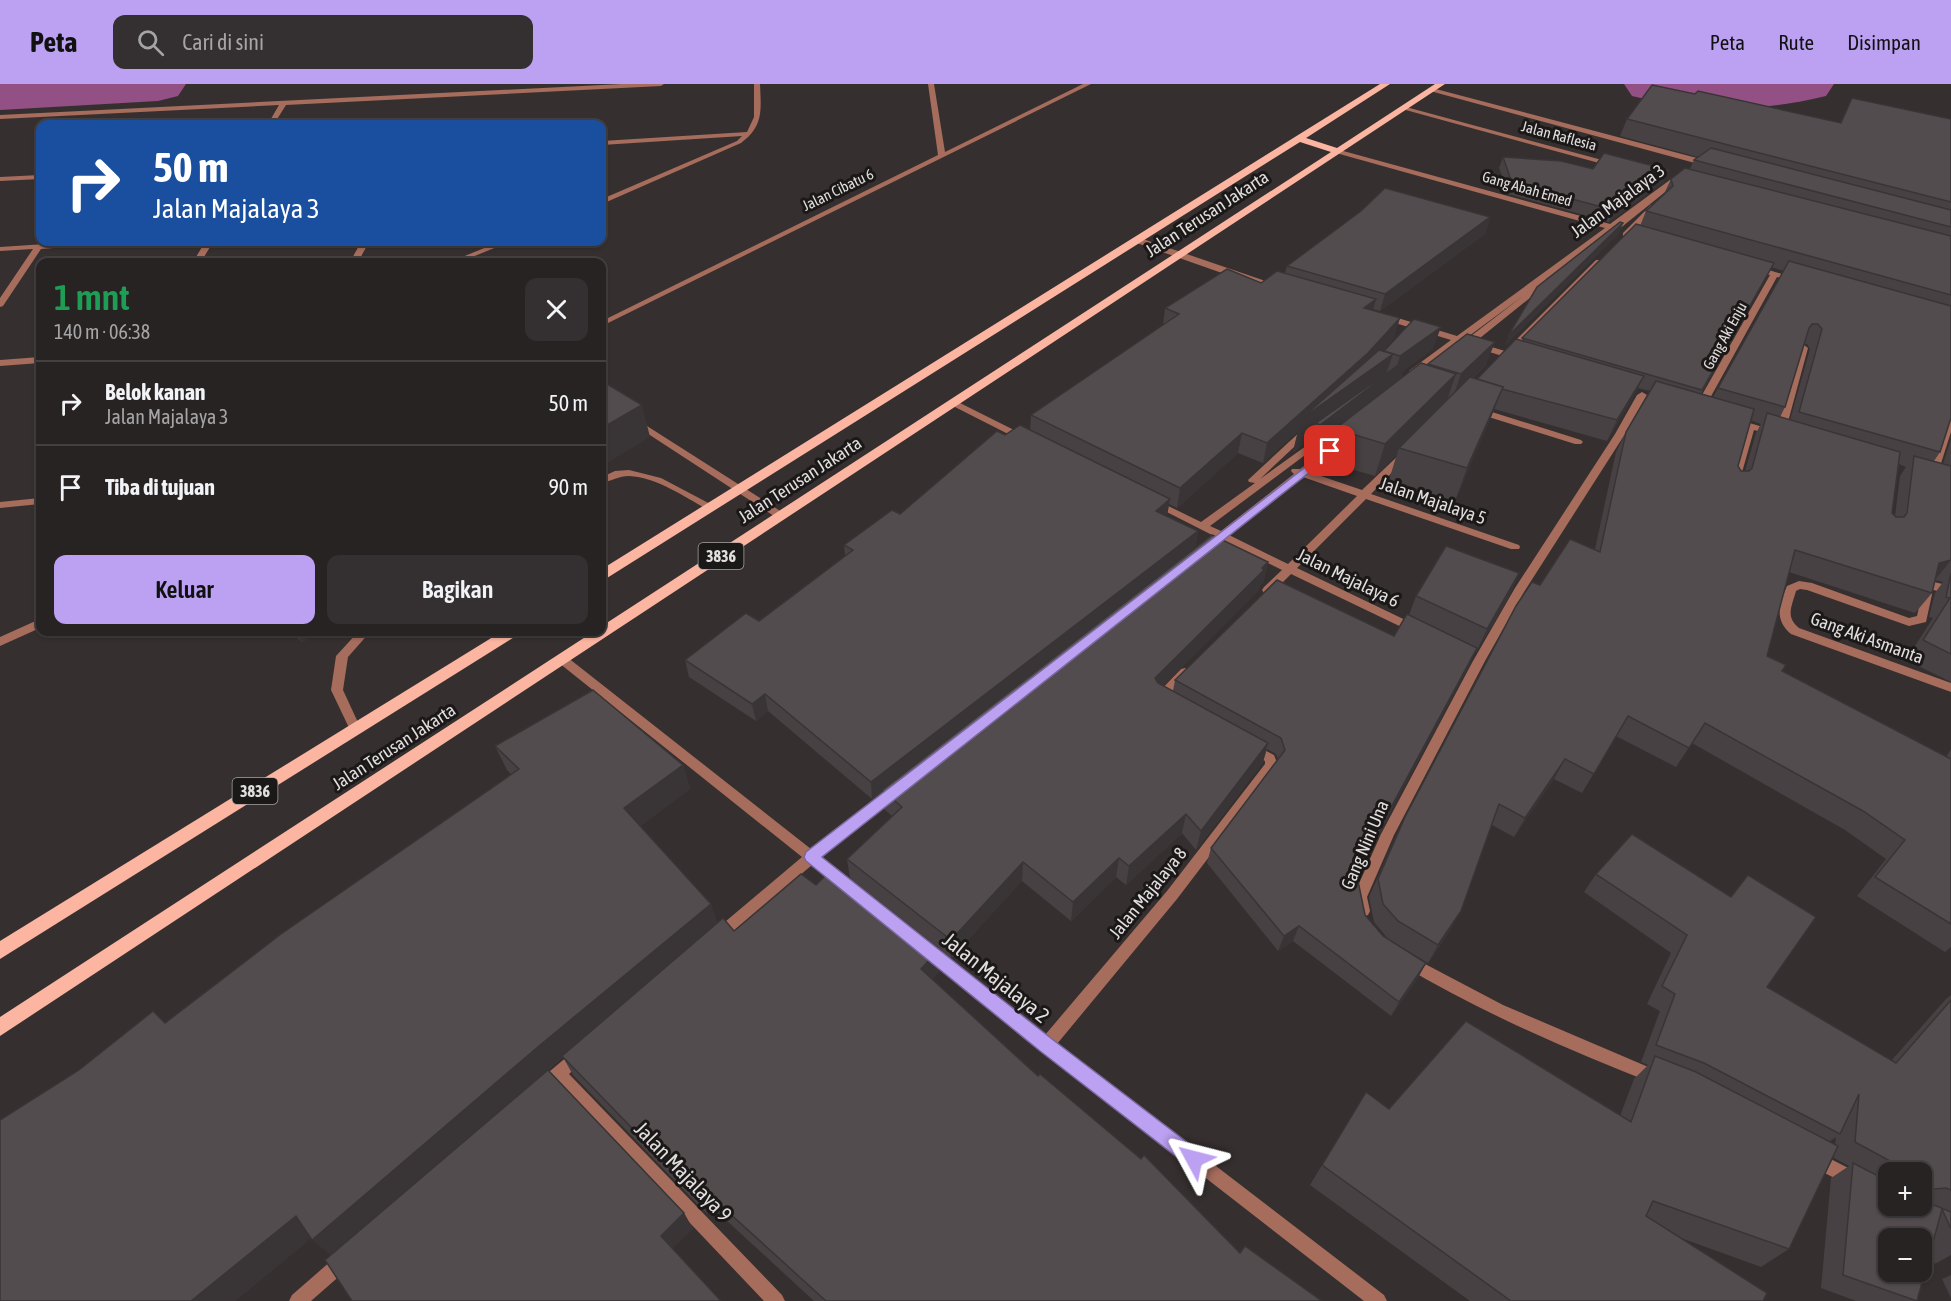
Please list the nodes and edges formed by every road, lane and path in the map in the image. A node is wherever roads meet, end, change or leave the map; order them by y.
1 (660, 84) edge
2 (757, 84) edge
3 (931, 84) edge
4 (1088, 84) edge
5 (1386, 84) edge
6 (1436, 87) edge
7 (283, 104) junction
8 (1404, 108) junction
9 (0, 117) edge
10 (273, 120) edge
11 (751, 134) junction
12 (1299, 139) junction
13 (606, 143) edge
14 (1339, 151) junction
15 (942, 155) junction
16 (1700, 161) junction
17 (1620, 166) edge
18 (1723, 167) edge
19 (36, 177) edge
20 (1666, 178) edge
21 (0, 179) edge
22 (1689, 184) edge
23 (606, 200) edge
24 (1644, 236) edge
25 (1137, 240) junction
26 (1616, 245) edge
27 (39, 246) joint
28 (495, 246) edge
29 (0, 249) edge
30 (1607, 254) edge
31 (1178, 256) junction
32 (464, 258) edge
33 (1742, 265) edge
34 (1775, 274) junction
35 (1809, 284) edge
36 (1290, 290) edge
37 (0, 304) edge
38 (1380, 316) edge
39 (606, 322) edge
40 (1804, 348) edge
41 (36, 360) edge
42 (1528, 360) edge
43 (0, 363) edge
44 (1497, 363) edge
45 (1402, 379) edge
46 (1419, 381) edge
47 (1630, 392) edge
48 (954, 403) junction
49 (1467, 407) edge
50 (1687, 408) edge
51 (1698, 411) junction
52 (1708, 414) edge
53 (1719, 417) edge
54 (1951, 417) edge
55 (630, 418) edge
56 (1312, 425) edge
57 (1750, 426) junction
58 (1335, 429) edge
59 (1354, 432) edge
60 (1779, 434) junction
61 (1791, 438) edge
62 (1578, 442) dead end
63 (1034, 443) edge
64 (1413, 446) edge
65 (1272, 463) junction
66 (606, 477) edge
67 (1931, 479) edge
68 (1733, 487) edge
69 (738, 489) junction
70 (36, 501) edge
71 (1149, 501) edge
72 (0, 505) edge
73 (711, 507) junction
74 (781, 516) junction
75 (1201, 527) junction
76 (1515, 548) dead end
77 (1195, 557) edge
78 (606, 573) edge
79 (1951, 590) edge
80 (1261, 597) edge
81 (36, 624) edge
82 (606, 632) edge
83 (1425, 635) edge
84 (360, 636) edge
85 (505, 636) edge
86 (599, 636) edge
87 (0, 642) edge
88 (563, 660) junction
89 (1193, 664) edge
90 (1951, 687) edge
91 (1170, 703) edge
92 (355, 729) junction
93 (1240, 742) edge
94 (905, 783) edge
95 (811, 857) junction
96 (856, 893) edge
97 (1365, 925) edge
98 (920, 944) edge
99 (703, 950) edge
100 (0, 951) edge
101 (1392, 952) edge
102 (0, 1027) edge
103 (594, 1042) edge
104 (1046, 1045) junction
105 (558, 1073) junction
106 (1669, 1083) edge
107 (531, 1097) edge
108 (1805, 1154) edge
109 (1868, 1187) edge
110 (361, 1246) edge
111 (298, 1301) edge
112 (776, 1301) edge
113 (1378, 1301) edge

1 - 7 street
2 - 11 street
3 - 15 street
4 - 15 street, Jalan Cibatu 6
5 - 12 main road, Jalan Terusan Jakarta / 3836
6 - 8 main road, Jalan Terusan Jakarta / 3836
6 - 16 street, Jalan Raflesia
7 - 9 street
7 - 10 street
8 - 14 main road, Jalan Terusan Jakarta / 3836
8 - 17 street, Jalan Raflesia
11 - 13 street
11 - 23 street
12 - 14 main road
12 - 25 main road, Jalan Terusan Jakarta / 3836
14 - 24 street, Gang Abah Emed
14 - 31 main road, Jalan Terusan Jakarta / 3836
15 - 39 street, Jalan Cibatu 6
16 - 18 street, Jalan Raflesia
16 - 26 street
16 - 45 street, Jalan Majalaya 3
16 - 46 street, Jalan Majalaya 3
19 - 21 street
20 - 22 street
25 - 31 street
25 - 69 main road, Jalan Terusan Jakarta / 3836
27 - 29 street
27 - 37 street
28 - 32 street
30 - 44 street
31 - 36 street
31 - 48 main road, Jalan Terusan Jakarta / 3836
33 - 34 street
34 - 35 street
34 - 51 street, Gang Aki Enju
38 - 42 street
40 - 60 street
41 - 43 street
47 - 97 street, Gang Nini Una
48 - 63 street
48 - 74 main road, Jalan Terusan Jakarta / 3836
49 - 62 street
50 - 51 street
51 - 52 street
53 - 57 street
54 - 67 street
55 - 69 street
56 - 65 street
57 - 60 street
57 - 68 street
58 - 75 street
59 - 77 street
60 - 61 street
64 - 80 street
65 - 75 street
65 - 76 street, Jalan Majalaya 5
66 - 73 street
69 - 73 main road, Jalan Terusan Jakarta / 3836
69 - 74 street
70 - 72 street
71 - 75 street, Jalan Majalaya 6
73 - 78 main road, Jalan Terusan Jakarta / 3836
74 - 82 main road, Jalan Terusan Jakarta / 3836
75 - 83 street, Jalan Majalaya 6
79 - 90 street, Gang Aki Asmanta
81 - 87 street
84 - 92 street
85 - 92 main road, Jalan Terusan Jakarta / 3836
86 - 88 main road, Jalan Terusan Jakarta / 3836
88 - 95 street
88 - 102 main road, Jalan Terusan Jakarta / 3836
89 - 91 street
92 - 100 main road, Jalan Terusan Jakarta / 3836
93 - 104 street, Jalan Majalaya 8
94 - 95 street
95 - 96 street
95 - 99 street
98 - 104 street, Jalan Majalaya 2
101 - 106 street
103 - 105 street
104 - 113 street, Jalan Majalaya 2
105 - 107 street
105 - 112 street, Jalan Majalaya 9
108 - 109 street
110 - 111 street

